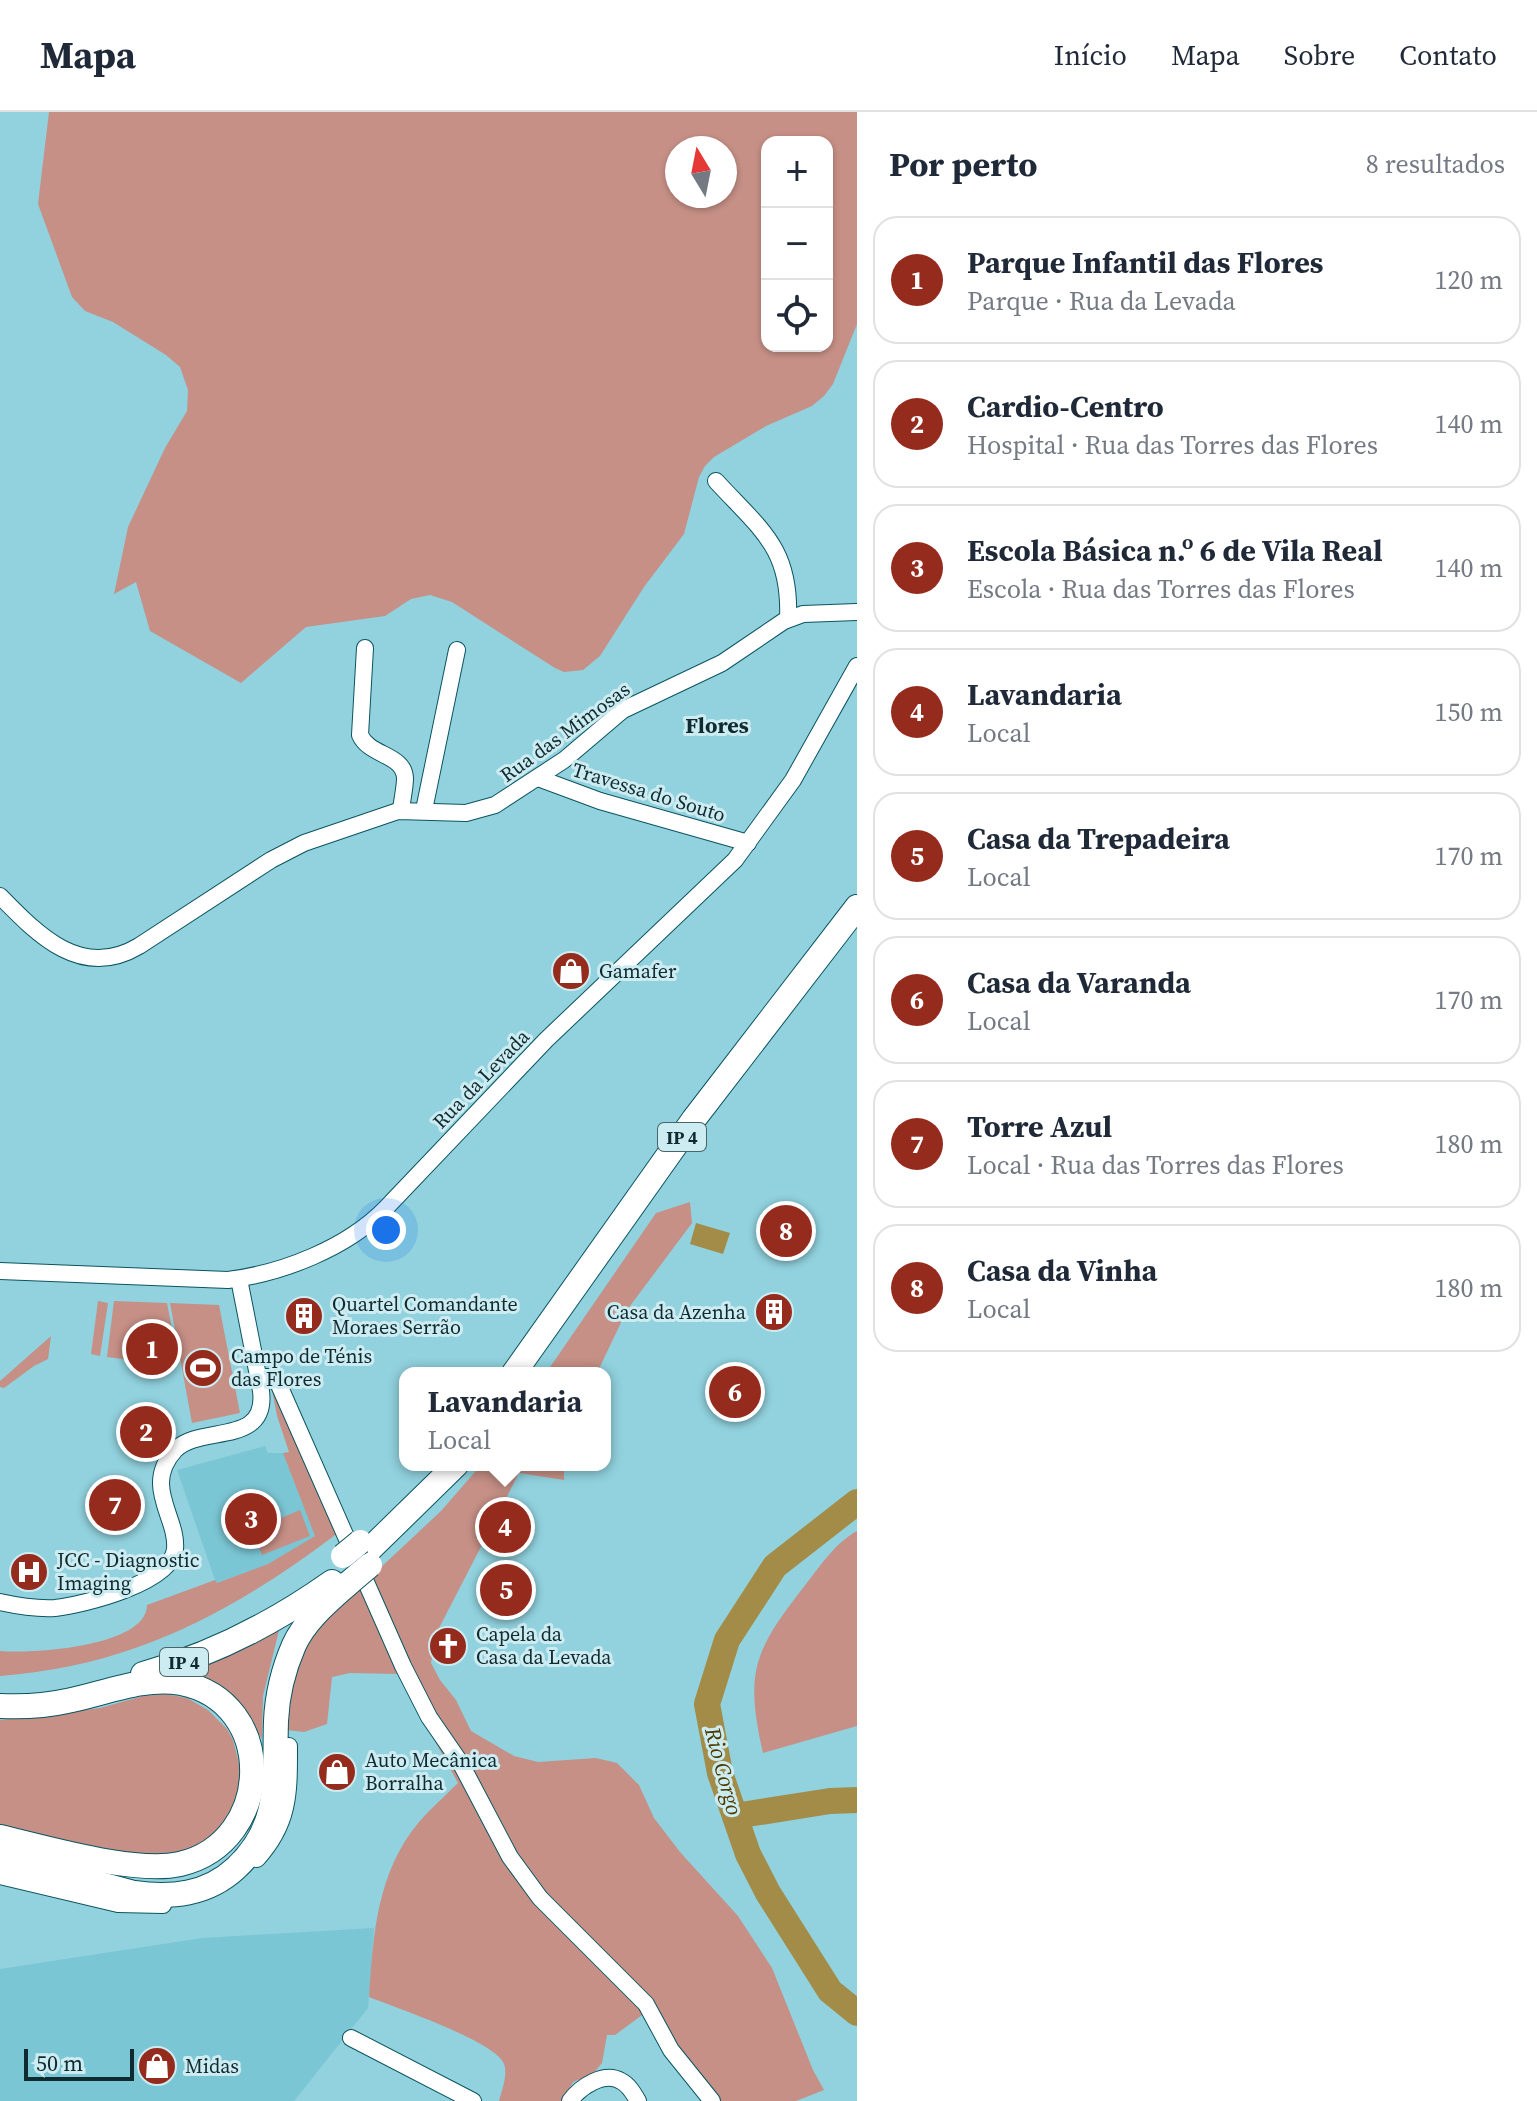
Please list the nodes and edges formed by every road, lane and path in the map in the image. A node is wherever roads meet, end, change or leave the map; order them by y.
1 (716, 481) dead end
2 (857, 612) edge
3 (788, 619) junction
4 (365, 648) dead end
5 (457, 650) dead end
6 (857, 663) edge
7 (538, 778) junction
8 (401, 810) junction
9 (424, 810) junction
10 (748, 843) junction
11 (0, 896) edge
12 (857, 907) edge
13 (857, 925) edge
14 (0, 1271) edge
15 (239, 1279) junction
16 (518, 1367) edge
17 (534, 1367) edge
18 (258, 1377) junction
19 (438, 1474) edge
20 (356, 1561) junction
21 (0, 1602) edge
22 (0, 1695) edge
23 (0, 1704) edge
24 (289, 1746) dead end
25 (0, 1837) edge
26 (0, 1857) edge
27 (0, 1876) edge
28 (351, 2038) dead end
29 (473, 2101) edge
30 (570, 2101) edge
31 (638, 2101) edge
32 (712, 2101) edge

1 - 3 street
2 - 3 street, Rua das Mimosas
3 - 7 street, Rua das Mimosas
4 - 8 street
5 - 9 street
6 - 10 street, Rua da Levada
7 - 9 street, Rua das Mimosas
7 - 10 street, Travessa do Souto
8 - 9 street, Rua das Mimosas
8 - 11 street, Rua das Mimosas
10 - 15 street, Rua da Levada
12 - 16 highway, IP 4
13 - 17 highway, IP 4
14 - 15 street, Rua da Levada
15 - 18 street
18 - 21 street
18 - 32 street
19 - 20 highway
20 - 22 highway, IP 4
20 - 23 highway, IP 4
20 - 26 highway
23 - 25 highway
24 - 27 street
28 - 29 street
30 - 31 street

